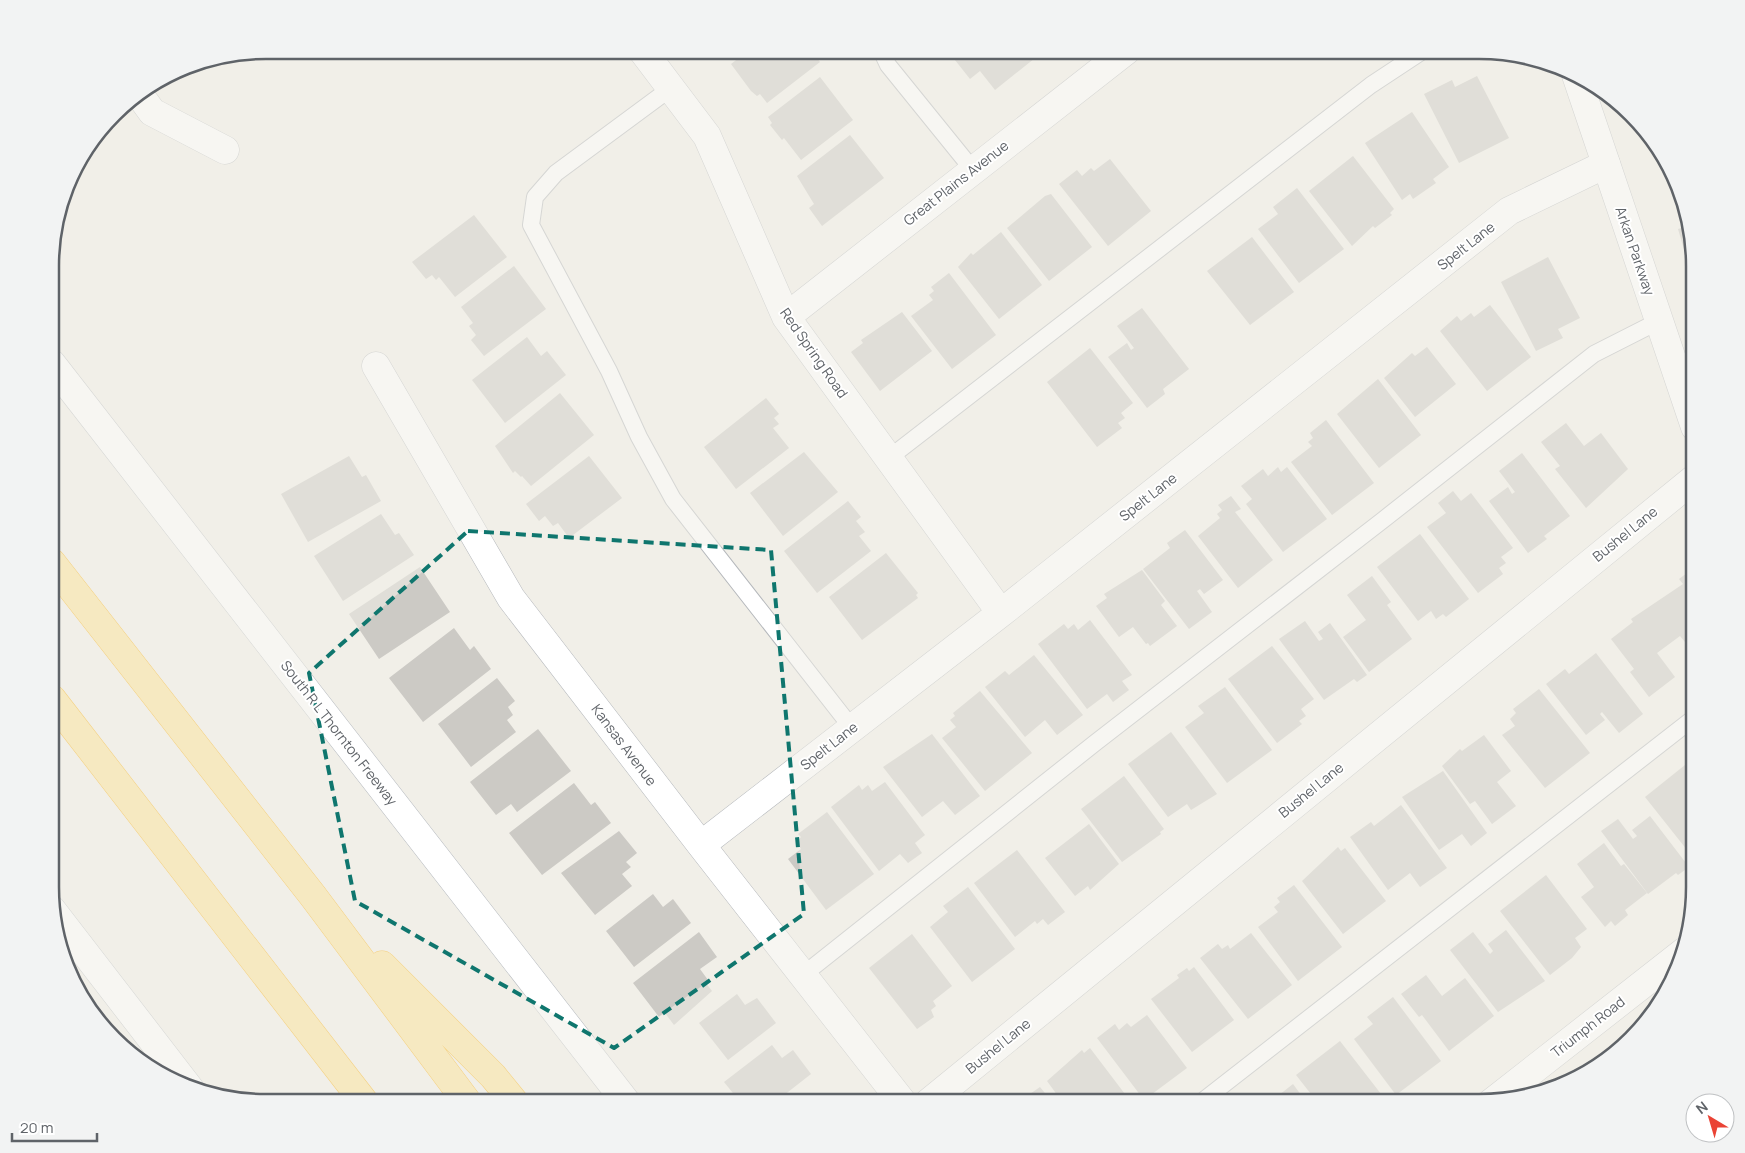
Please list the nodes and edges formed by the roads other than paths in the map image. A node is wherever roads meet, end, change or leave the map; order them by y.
1 (649, 59) edge
2 (885, 59) edge
3 (1116, 59) edge
4 (1411, 59) edge
5 (1579, 84) edge
6 (671, 88) junction
7 (143, 100) edge
8 (225, 150) dead end
9 (1606, 164) junction
10 (974, 170) junction
11 (786, 317) junction
12 (1659, 322) junction
13 (376, 366) dead end
14 (59, 373) edge
15 (1686, 403) edge
16 (889, 458) junction
17 (1686, 485) edge
18 (59, 572) edge
19 (1002, 613) junction
20 (59, 708) edge
21 (1686, 723) edge
22 (852, 728) junction
23 (701, 845) junction
24 (313, 896) junction
25 (62, 924) edge
26 (1672, 961) edge
27 (804, 976) junction
28 (178, 1075) edge
29 (1503, 1092) edge
30 (358, 1094) edge
31 (461, 1094) edge
32 (507, 1094) edge
33 (620, 1094) edge
34 (896, 1094) edge
35 (939, 1094) edge
36 (1212, 1094) edge

1 - 6 street, Red Spring Road
2 - 10 lane
3 - 10 street, Great Plains Avenue
4 - 16 lane
5 - 9 street, Arkan Parkway
6 - 11 street, Red Spring Road
6 - 22 lane
7 - 8 street
9 - 12 street, Arkan Parkway
9 - 19 street, Spelt Lane
10 - 11 street, Great Plains Avenue
11 - 16 street, Red Spring Road
12 - 15 street, Arkan Parkway
12 - 27 lane
13 - 23 street, Kansas Avenue
14 - 33 street, South R L Thornton Freeway
16 - 19 street, Red Spring Road
17 - 35 street, Bushel Lane
18 - 24 highway
19 - 22 street, Spelt Lane
20 - 30 highway
21 - 36 lane
22 - 23 street, Spelt Lane
23 - 27 street, Kansas Avenue
24 - 31 highway
24 - 32 highway
25 - 28 street
26 - 29 street, Triumph Road
27 - 34 street, Kansas Avenue

